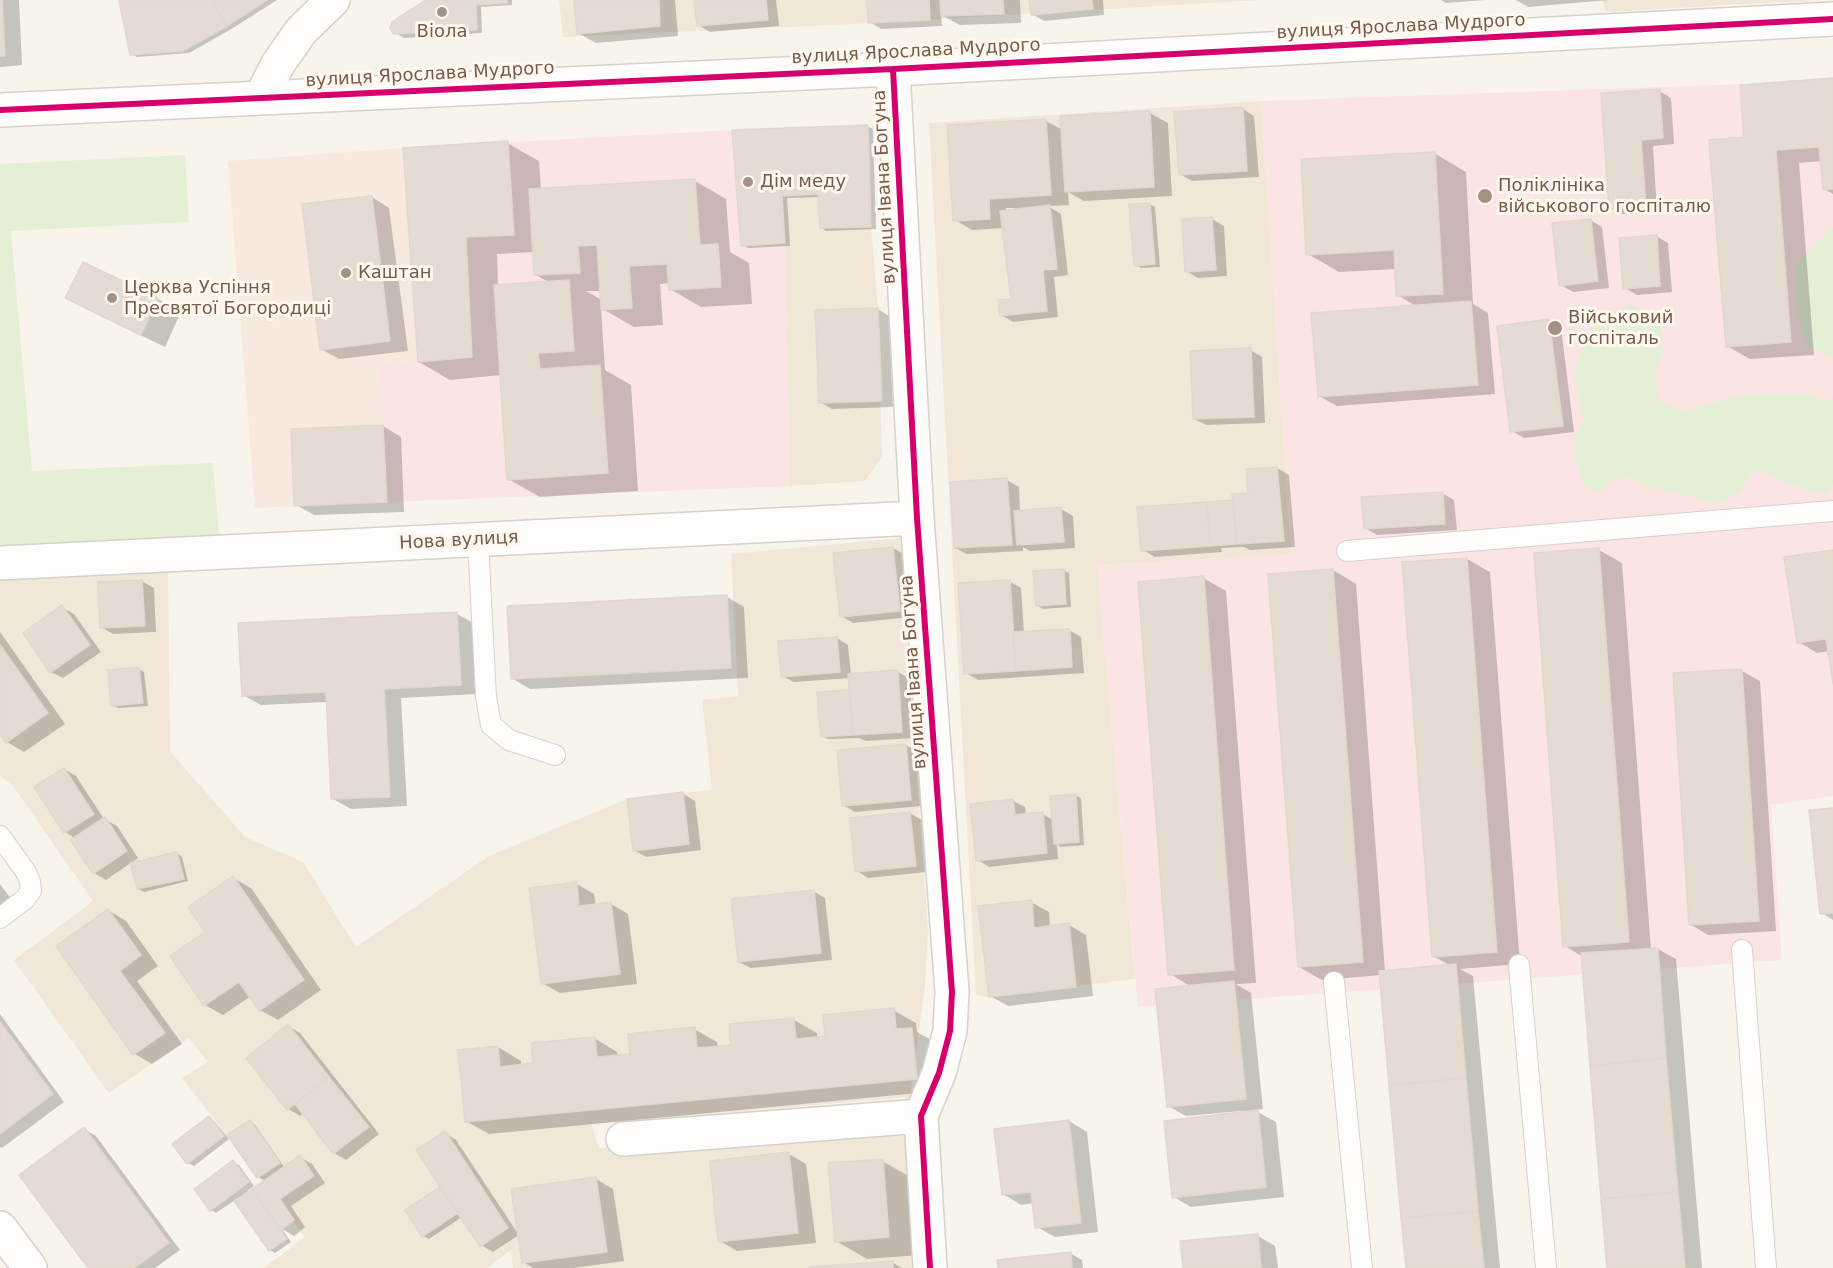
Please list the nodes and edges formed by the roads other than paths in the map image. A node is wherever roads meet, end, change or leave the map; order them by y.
1 (333, 0) edge
2 (1833, 19) edge
3 (893, 69) junction
4 (261, 97) junction
5 (0, 110) edge
6 (1833, 511) edge
7 (917, 518) junction
8 (478, 540) junction
9 (1347, 551) dead end
10 (0, 563) edge
11 (555, 755) dead end
12 (0, 836) edge
13 (0, 918) edge
14 (1742, 950) dead end
15 (1519, 965) dead end
16 (1334, 982) dead end
17 (921, 1116) junction
18 (623, 1139) dead end
19 (0, 1228) edge
20 (30, 1268) edge
21 (930, 1268) edge
22 (1362, 1268) edge
23 (1546, 1268) edge
24 (1766, 1268) edge

1 - 4 street
2 - 3 street, вулиця Ярослава Мудрого
3 - 4 street, вулиця Ярослава Мудрого
3 - 7 street, вулиця Івана Богуна
4 - 5 street, вулиця Ярослава Мудрого
6 - 9 lane
7 - 8 street, Нова вулиця
7 - 17 street, вулиця Івана Богуна
8 - 10 street, Нова вулиця
8 - 11 lane
12 - 13 lane
14 - 24 lane
15 - 23 lane
16 - 22 lane
17 - 18 street
17 - 21 street, вулиця Івана Богуна
19 - 20 street

